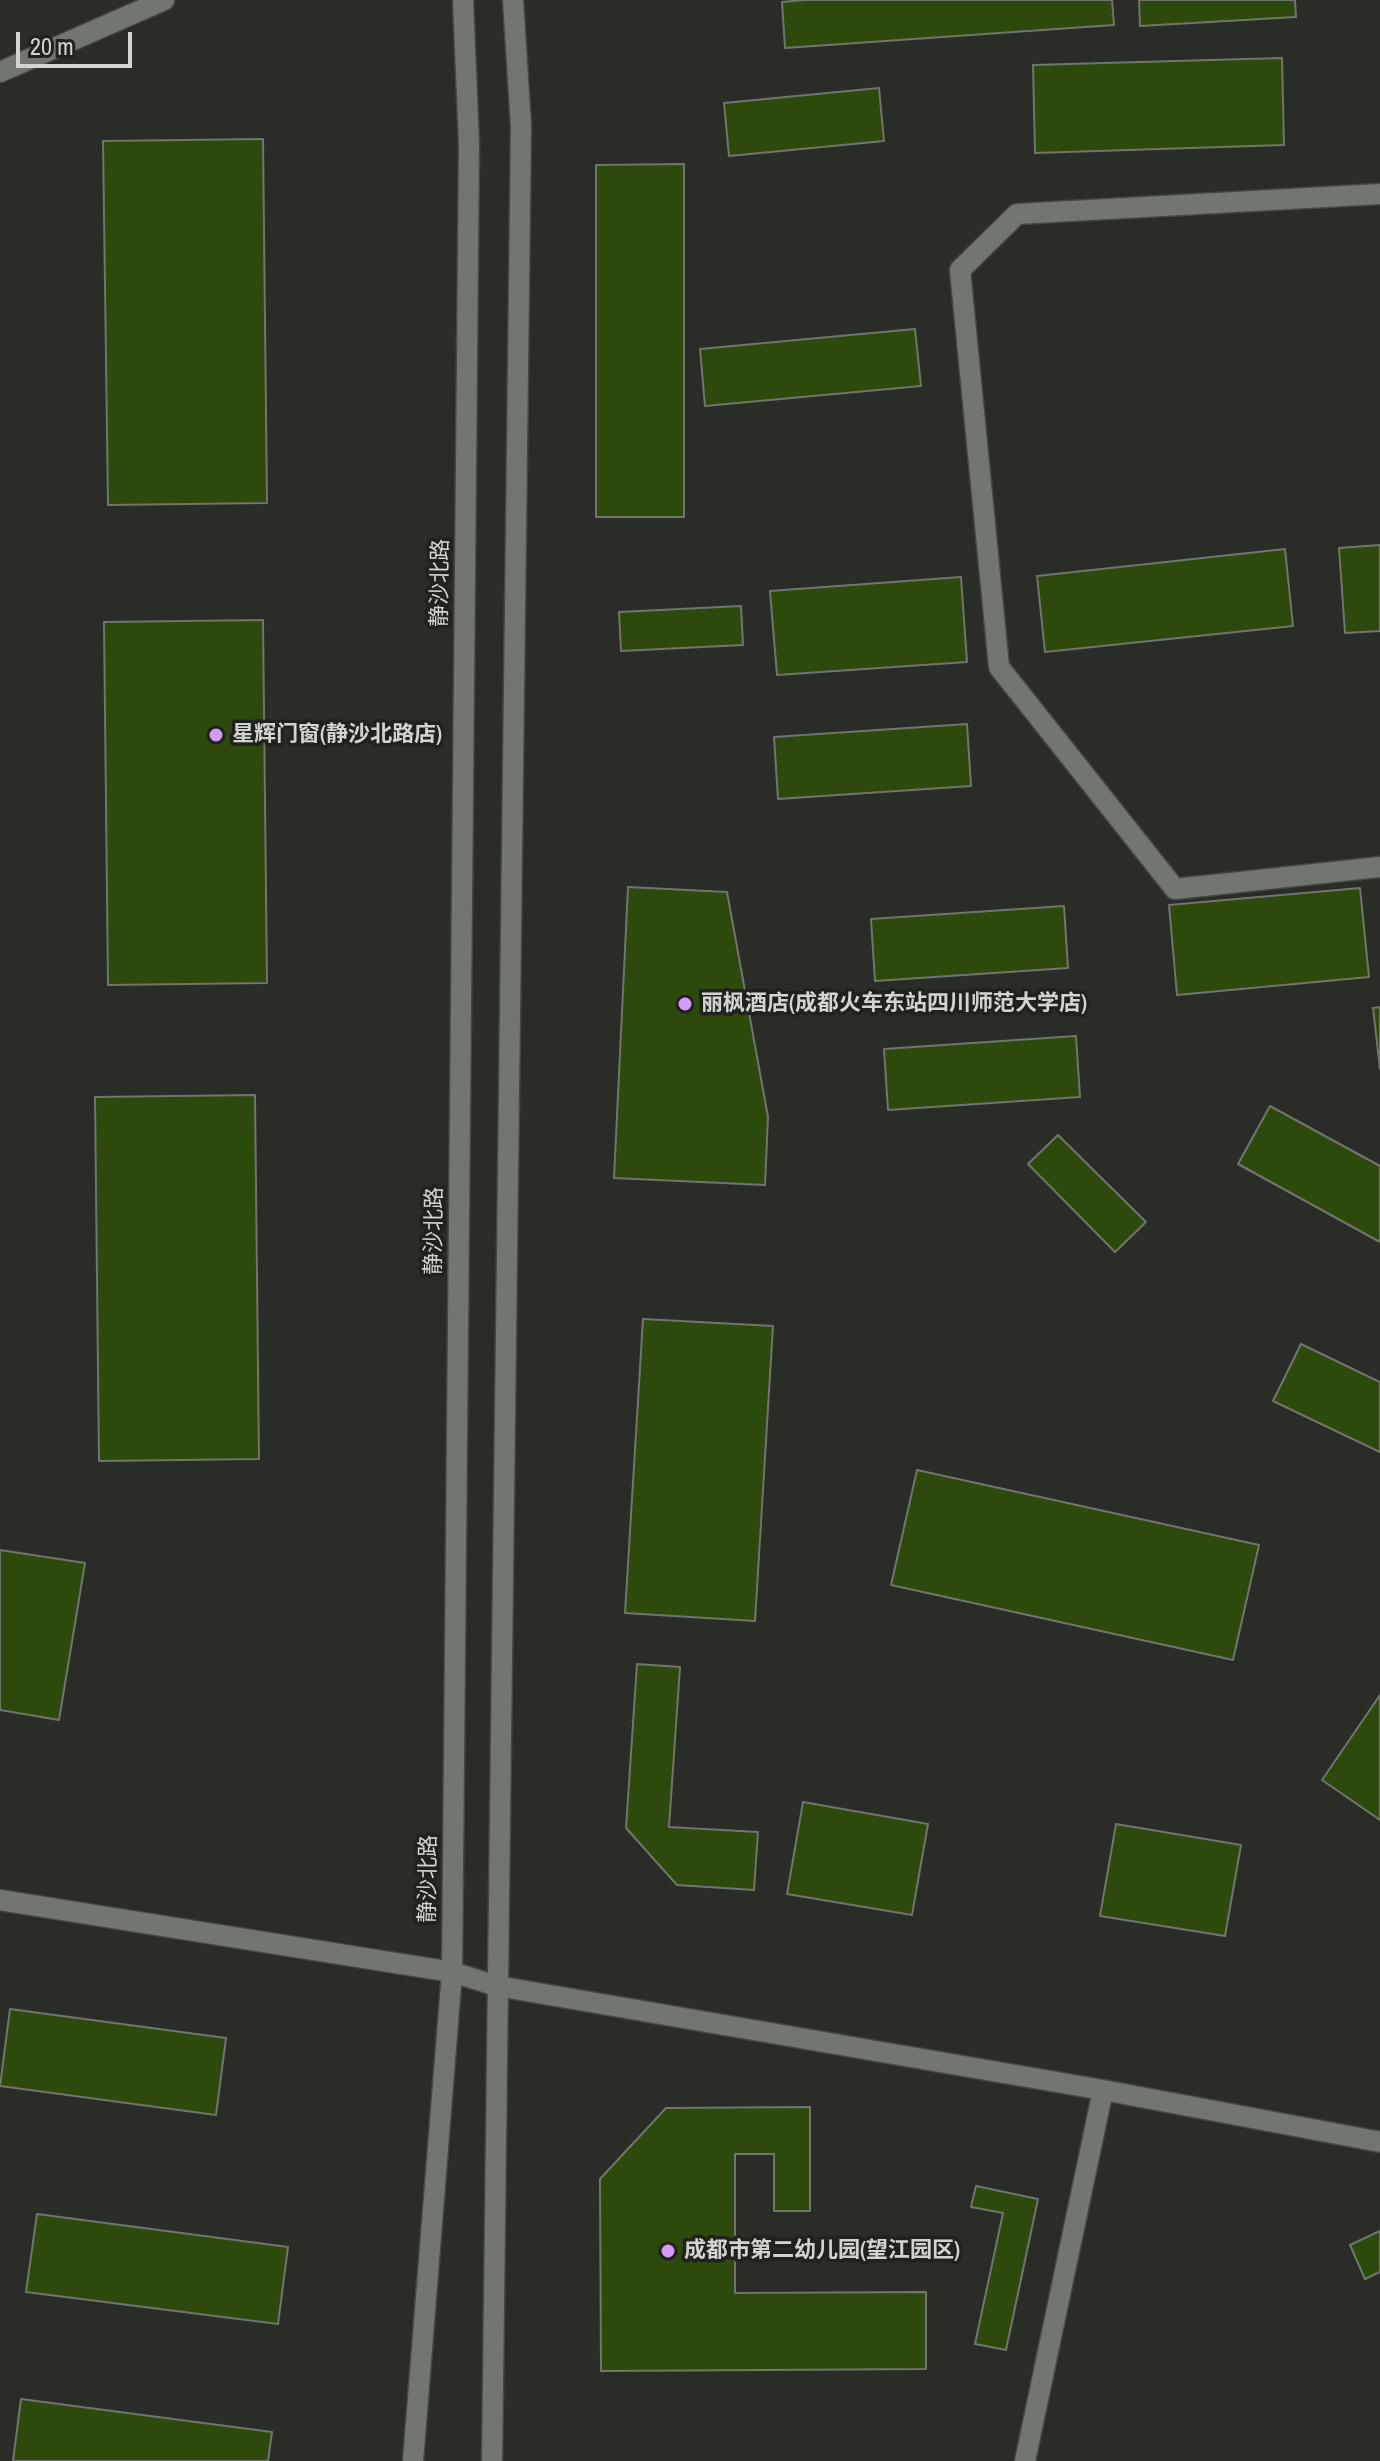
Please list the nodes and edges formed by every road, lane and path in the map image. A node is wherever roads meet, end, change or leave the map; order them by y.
1 (164, 0) edge
2 (463, 0) edge
3 (513, 0) edge
4 (0, 72) edge
5 (1380, 194) edge
6 (1380, 867) edge
7 (0, 1900) edge
8 (452, 1972) junction
9 (497, 1986) junction
10 (1103, 2090) junction
11 (1380, 2142) edge
12 (413, 2461) edge
13 (492, 2461) edge
14 (1025, 2461) edge

1 - 4 street
2 - 8 street, 静沙北路
3 - 9 street
5 - 6 street
7 - 8 street
8 - 9 street
8 - 12 street, 静沙北路
9 - 10 street
9 - 13 street
10 - 11 street
10 - 14 street

